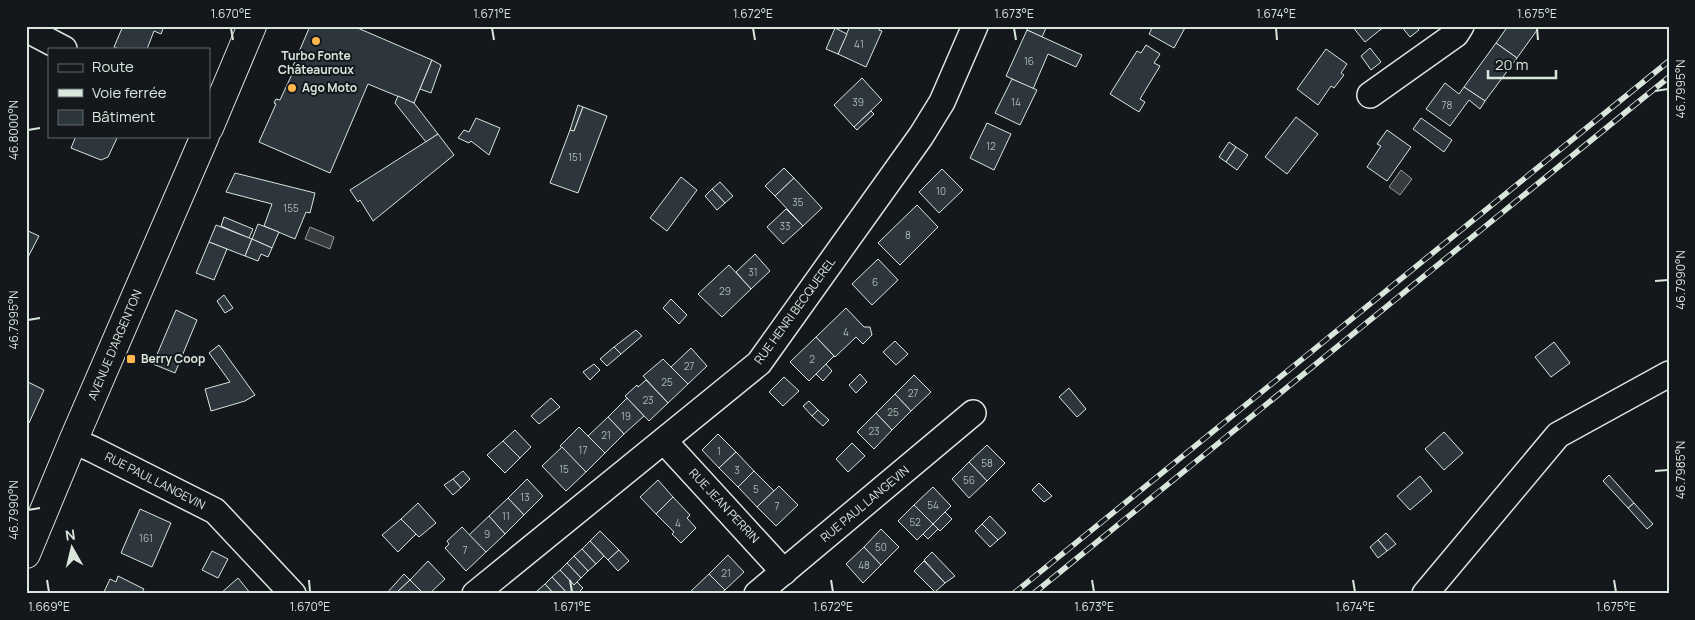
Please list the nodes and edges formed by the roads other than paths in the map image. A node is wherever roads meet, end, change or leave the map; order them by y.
1 (252, 26) edge
2 (975, 26) edge
3 (1461, 26) edge
4 (26, 29) edge
5 (62, 48) edge
6 (1370, 95) dead end
7 (210, 123) edge
8 (204, 138) edge
9 (1669, 374) edge
10 (973, 413) dead end
11 (73, 441) junction
12 (664, 441) junction
13 (26, 554) edge
14 (784, 572) junction
15 (293, 594) edge
16 (475, 594) edge
17 (757, 594) edge
18 (1425, 594) edge

1 - 7 main road, AVENUE D'ARGENTON
2 - 12 street, RUE HENRI BECQUEREL
3 - 6 street
4 - 5 street
8 - 11 main road, AVENUE D'ARGENTON
9 - 18 street
10 - 14 street, RUE PAUL LANGEVIN
11 - 13 main road, AVENUE D'ARGENTON
11 - 15 street, RUE PAUL LANGEVIN
12 - 14 street, RUE JEAN PERRIN
12 - 16 street, RUE HENRI BECQUEREL
14 - 17 street, RUE PAUL LANGEVIN

